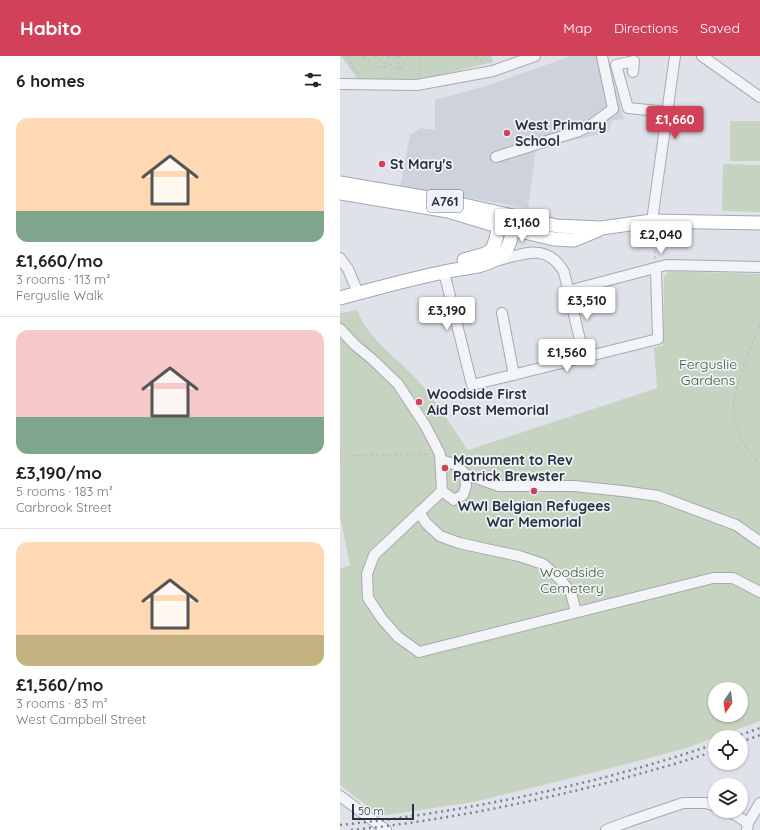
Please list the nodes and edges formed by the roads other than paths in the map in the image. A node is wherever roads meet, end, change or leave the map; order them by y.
1 (535, 56) edge
2 (602, 56) edge
3 (675, 56) edge
4 (702, 56) edge
5 (633, 72) dead end
6 (340, 84) edge
7 (760, 97) edge
8 (668, 112) junction
9 (496, 157) dead end
10 (340, 183) edge
11 (340, 192) edge
12 (501, 220) junction
13 (760, 223) edge
14 (652, 226) junction
15 (601, 228) junction
16 (513, 229) junction
17 (340, 258) edge
18 (490, 262) junction
19 (760, 267) edge
20 (656, 268) junction
21 (444, 272) junction
22 (568, 291) junction
23 (358, 293) junction
24 (340, 298) edge
25 (502, 313) dead end
26 (340, 329) edge
27 (584, 357) junction
28 (514, 375) junction
29 (440, 457) junction
30 (465, 474) junction
31 (442, 491) junction
32 (419, 512) junction
33 (760, 542) edge
34 (760, 592) edge
35 (576, 612) junction
36 (340, 796) edge
37 (760, 803) edge
38 (708, 804) edge
39 (737, 818) edge
40 (747, 826) edge
41 (386, 830) edge
42 (606, 830) edge

1 - 6 street
2 - 9 street
3 - 8 street
4 - 7 street
5 - 8 street
8 - 14 street
10 - 12 main road, A761
11 - 12 main road, A761
12 - 15 main road, A761
12 - 16 main road
12 - 21 main road
13 - 14 main road, A761
14 - 15 main road, A761
15 - 16 main road, A761
16 - 18 main road
17 - 23 street
18 - 21 main road
18 - 22 street
19 - 20 street
20 - 22 street
20 - 27 street
21 - 23 main road
21 - 28 street
22 - 27 street
23 - 24 main road
25 - 28 street
26 - 29 street
27 - 28 street
29 - 30 street
29 - 31 street
30 - 31 street
30 - 33 street
31 - 32 street
32 - 35 street
32 - 35 street
34 - 35 street
36 - 41 street
37 - 40 street
38 - 42 street
39 - 40 street

